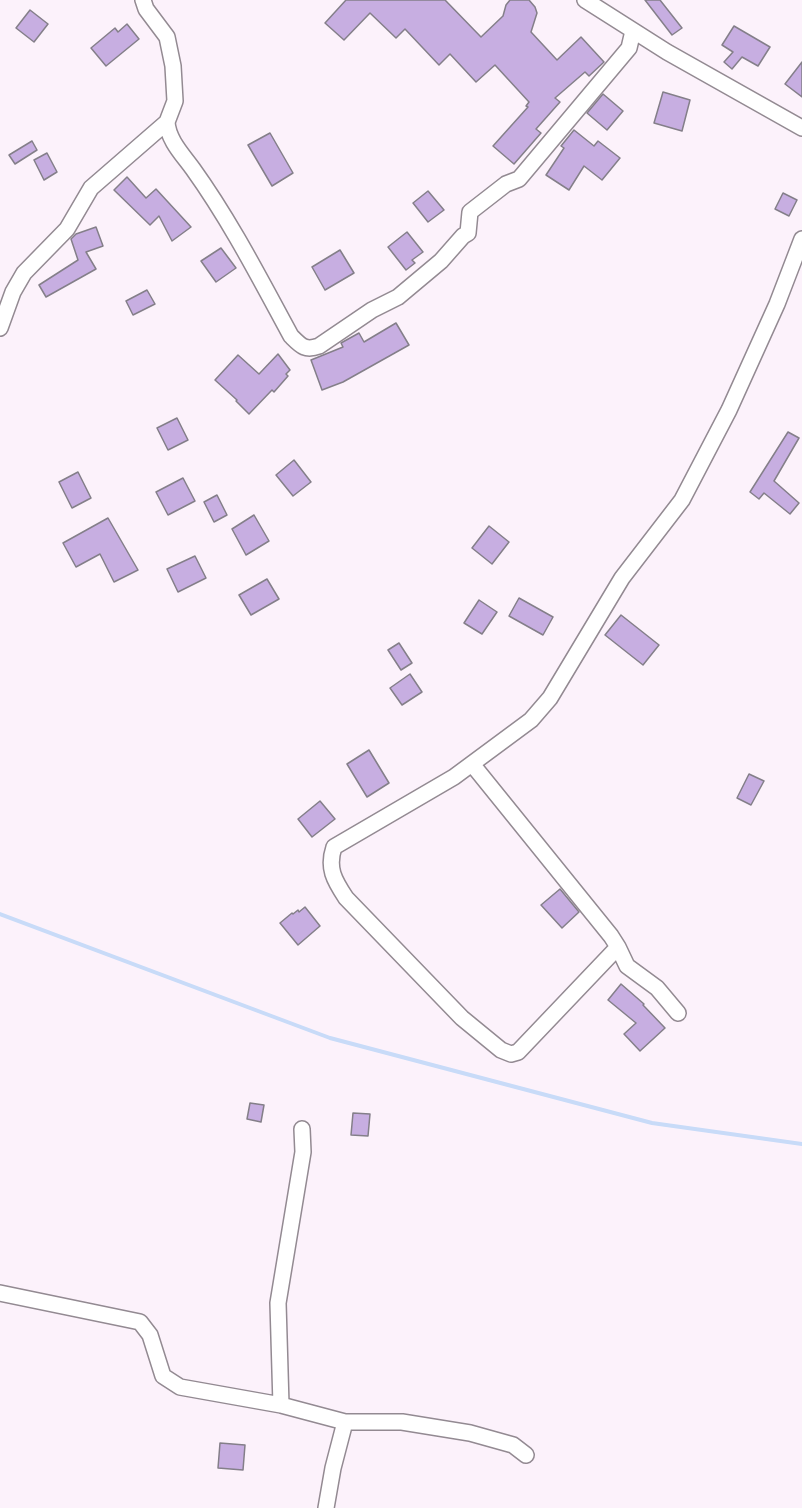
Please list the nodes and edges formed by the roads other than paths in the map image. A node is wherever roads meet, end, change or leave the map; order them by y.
1 (143, 0) edge
2 (585, 0) edge
3 (633, 31) junction
4 (167, 122) junction
5 (802, 128) edge
6 (802, 239) edge
7 (0, 328) edge
8 (472, 764) junction
9 (618, 947) junction
10 (678, 1013) dead end
11 (302, 1129) dead end
12 (0, 1293) edge
13 (281, 1405) junction
14 (345, 1422) junction
15 (525, 1455) dead end
16 (326, 1508) edge

1 - 4 street
2 - 3 street
3 - 4 street
3 - 5 street
4 - 7 street
6 - 8 street
8 - 9 street
8 - 9 street
9 - 10 street
11 - 13 street
12 - 13 street
13 - 14 street
14 - 15 street
14 - 16 street

